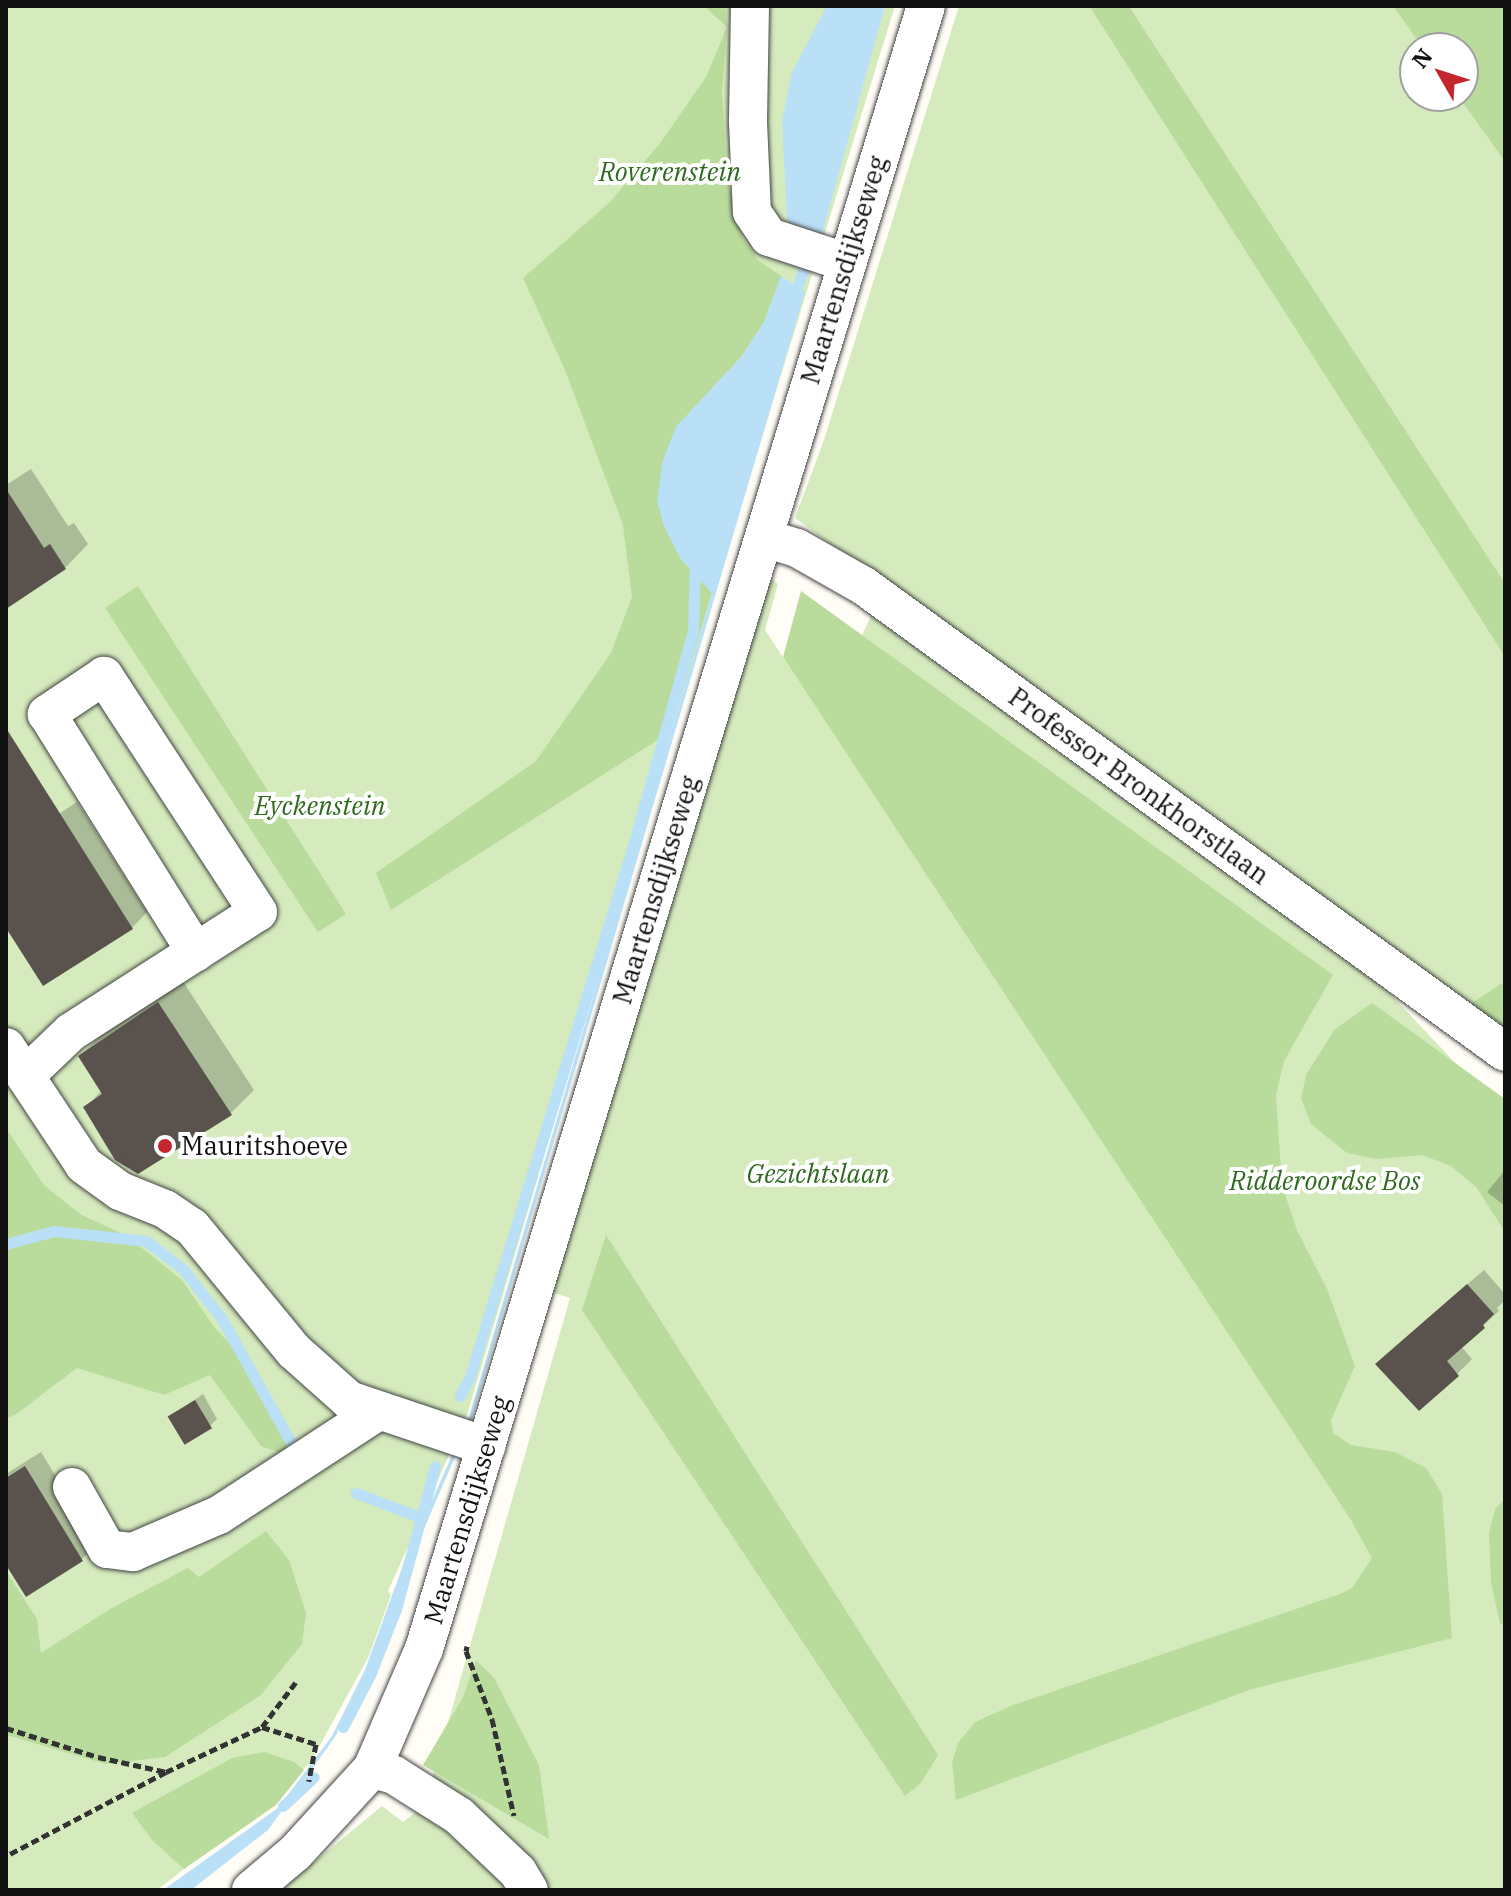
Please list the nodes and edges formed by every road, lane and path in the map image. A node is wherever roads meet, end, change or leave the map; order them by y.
1 (750, 6) edge
2 (926, 6) edge
3 (845, 262) junction
4 (764, 538) junction
5 (196, 952) junction
6 (1505, 1052) edge
7 (15, 1061) edge
8 (377, 1412) junction
9 (486, 1446) junction
10 (72, 1487) dead end
11 (470, 1636) dead end
12 (296, 1682) dead end
13 (262, 1727) junction
14 (6, 1728) edge
15 (372, 1769) junction
16 (166, 1772) junction
17 (307, 1791) dead end
18 (6, 1856) edge
19 (524, 1881) edge
20 (251, 1890) edge

1 - 3 street
2 - 3 street, Maartensdijkseweg
3 - 4 street, Maartensdijkseweg
4 - 6 street, Professor Bronkhorstlaan
4 - 9 street, Maartensdijkseweg
5 - 5 street
5 - 7 street
7 - 8 street
8 - 9 street
8 - 10 street
9 - 15 street, Maartensdijkseweg
11 - 19 path
12 - 13 path
13 - 16 path
13 - 17 path
14 - 16 path
15 - 19 street
15 - 20 street, Maartensdijkseweg
16 - 18 path

